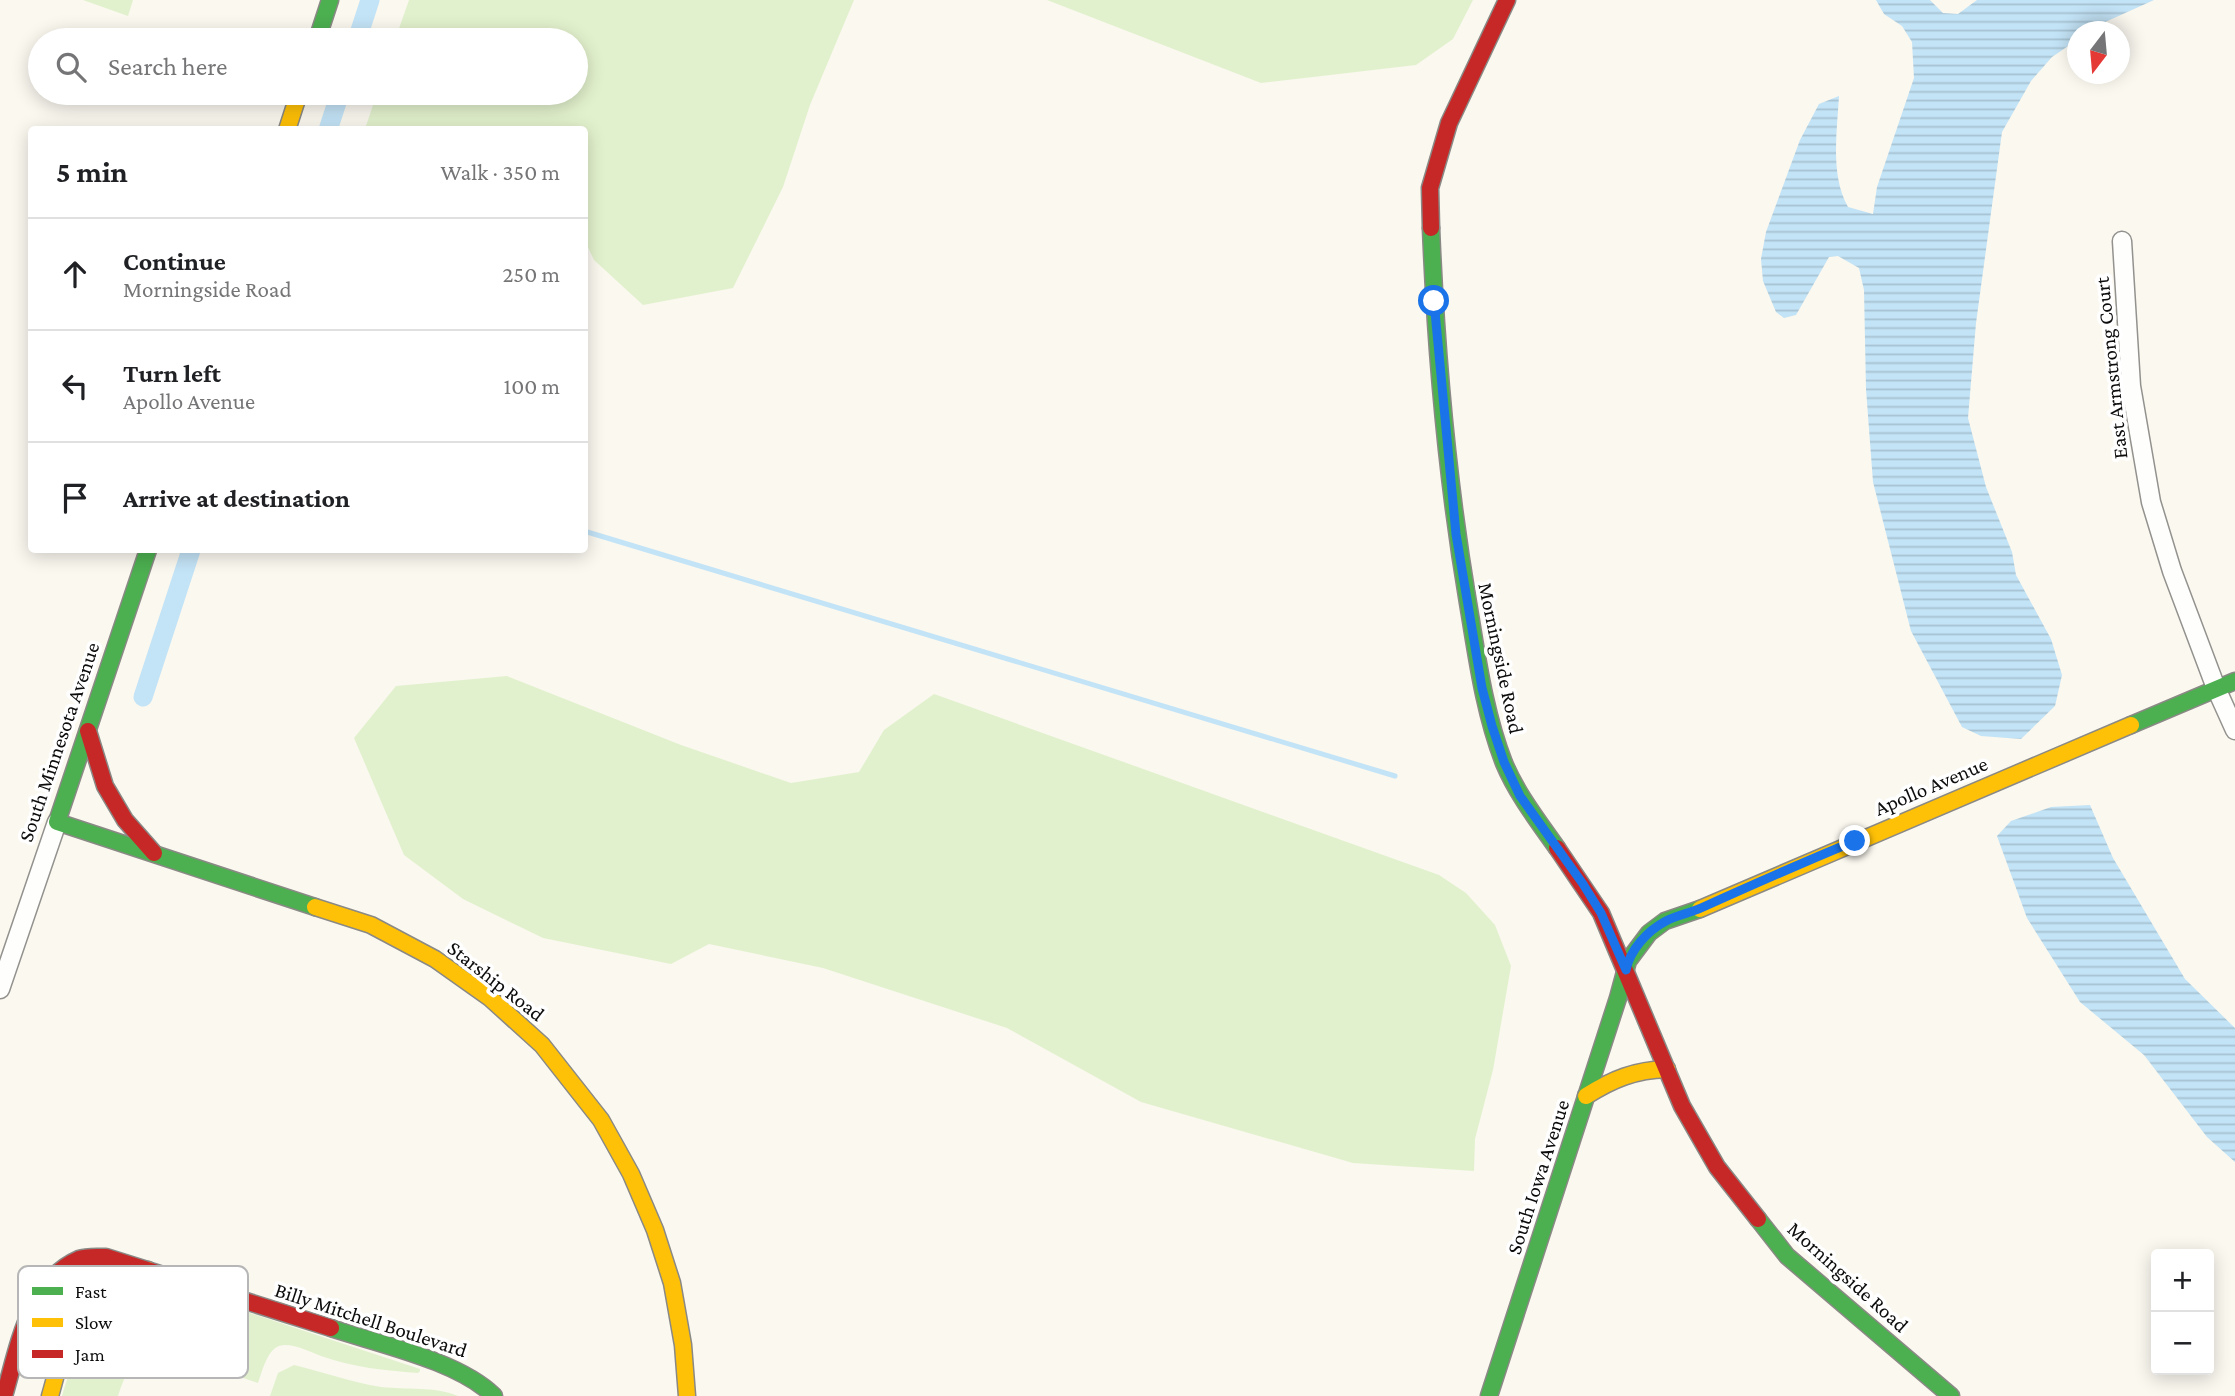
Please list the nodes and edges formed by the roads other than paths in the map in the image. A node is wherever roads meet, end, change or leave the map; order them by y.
1 (330, 0) edge
2 (1507, 0) edge
3 (321, 28) edge
4 (295, 105) edge
5 (288, 126) edge
6 (2122, 241) dead end
7 (147, 553) edge
8 (2235, 681) edge
9 (2216, 688) junction
10 (2235, 730) edge
11 (88, 731) junction
12 (57, 822) junction
13 (155, 854) junction
14 (1626, 970) junction
15 (0, 989) edge
16 (1667, 1069) junction
17 (1586, 1096) junction
18 (67, 1266) edge
19 (135, 1266) edge
20 (248, 1302) edge
21 (18, 1353) edge
22 (56, 1378) edge
23 (4, 1396) edge
24 (50, 1396) edge
25 (494, 1396) edge
26 (687, 1396) edge
27 (1489, 1396) edge
28 (1951, 1396) edge

1 - 3 street
2 - 14 street, Morningside Road
4 - 5 street
6 - 9 street, East Armstrong Court
7 - 11 street, South Minnesota Avenue
8 - 9 street, Apollo Avenue
9 - 10 street, East Armstrong Court
9 - 14 street, Apollo Avenue
11 - 12 street, South Minnesota Avenue
11 - 13 street
12 - 13 street, Starship Road
12 - 15 street, South Minnesota Avenue
13 - 26 street, Starship Road
14 - 16 street, Morningside Road
14 - 17 street, South Iowa Avenue
16 - 17 street
16 - 28 street, Morningside Road
17 - 27 street, South Iowa Avenue
18 - 19 street, Billy Mitchell Boulevard
20 - 25 street, Billy Mitchell Boulevard
21 - 23 street, Billy Mitchell Boulevard
22 - 24 street

